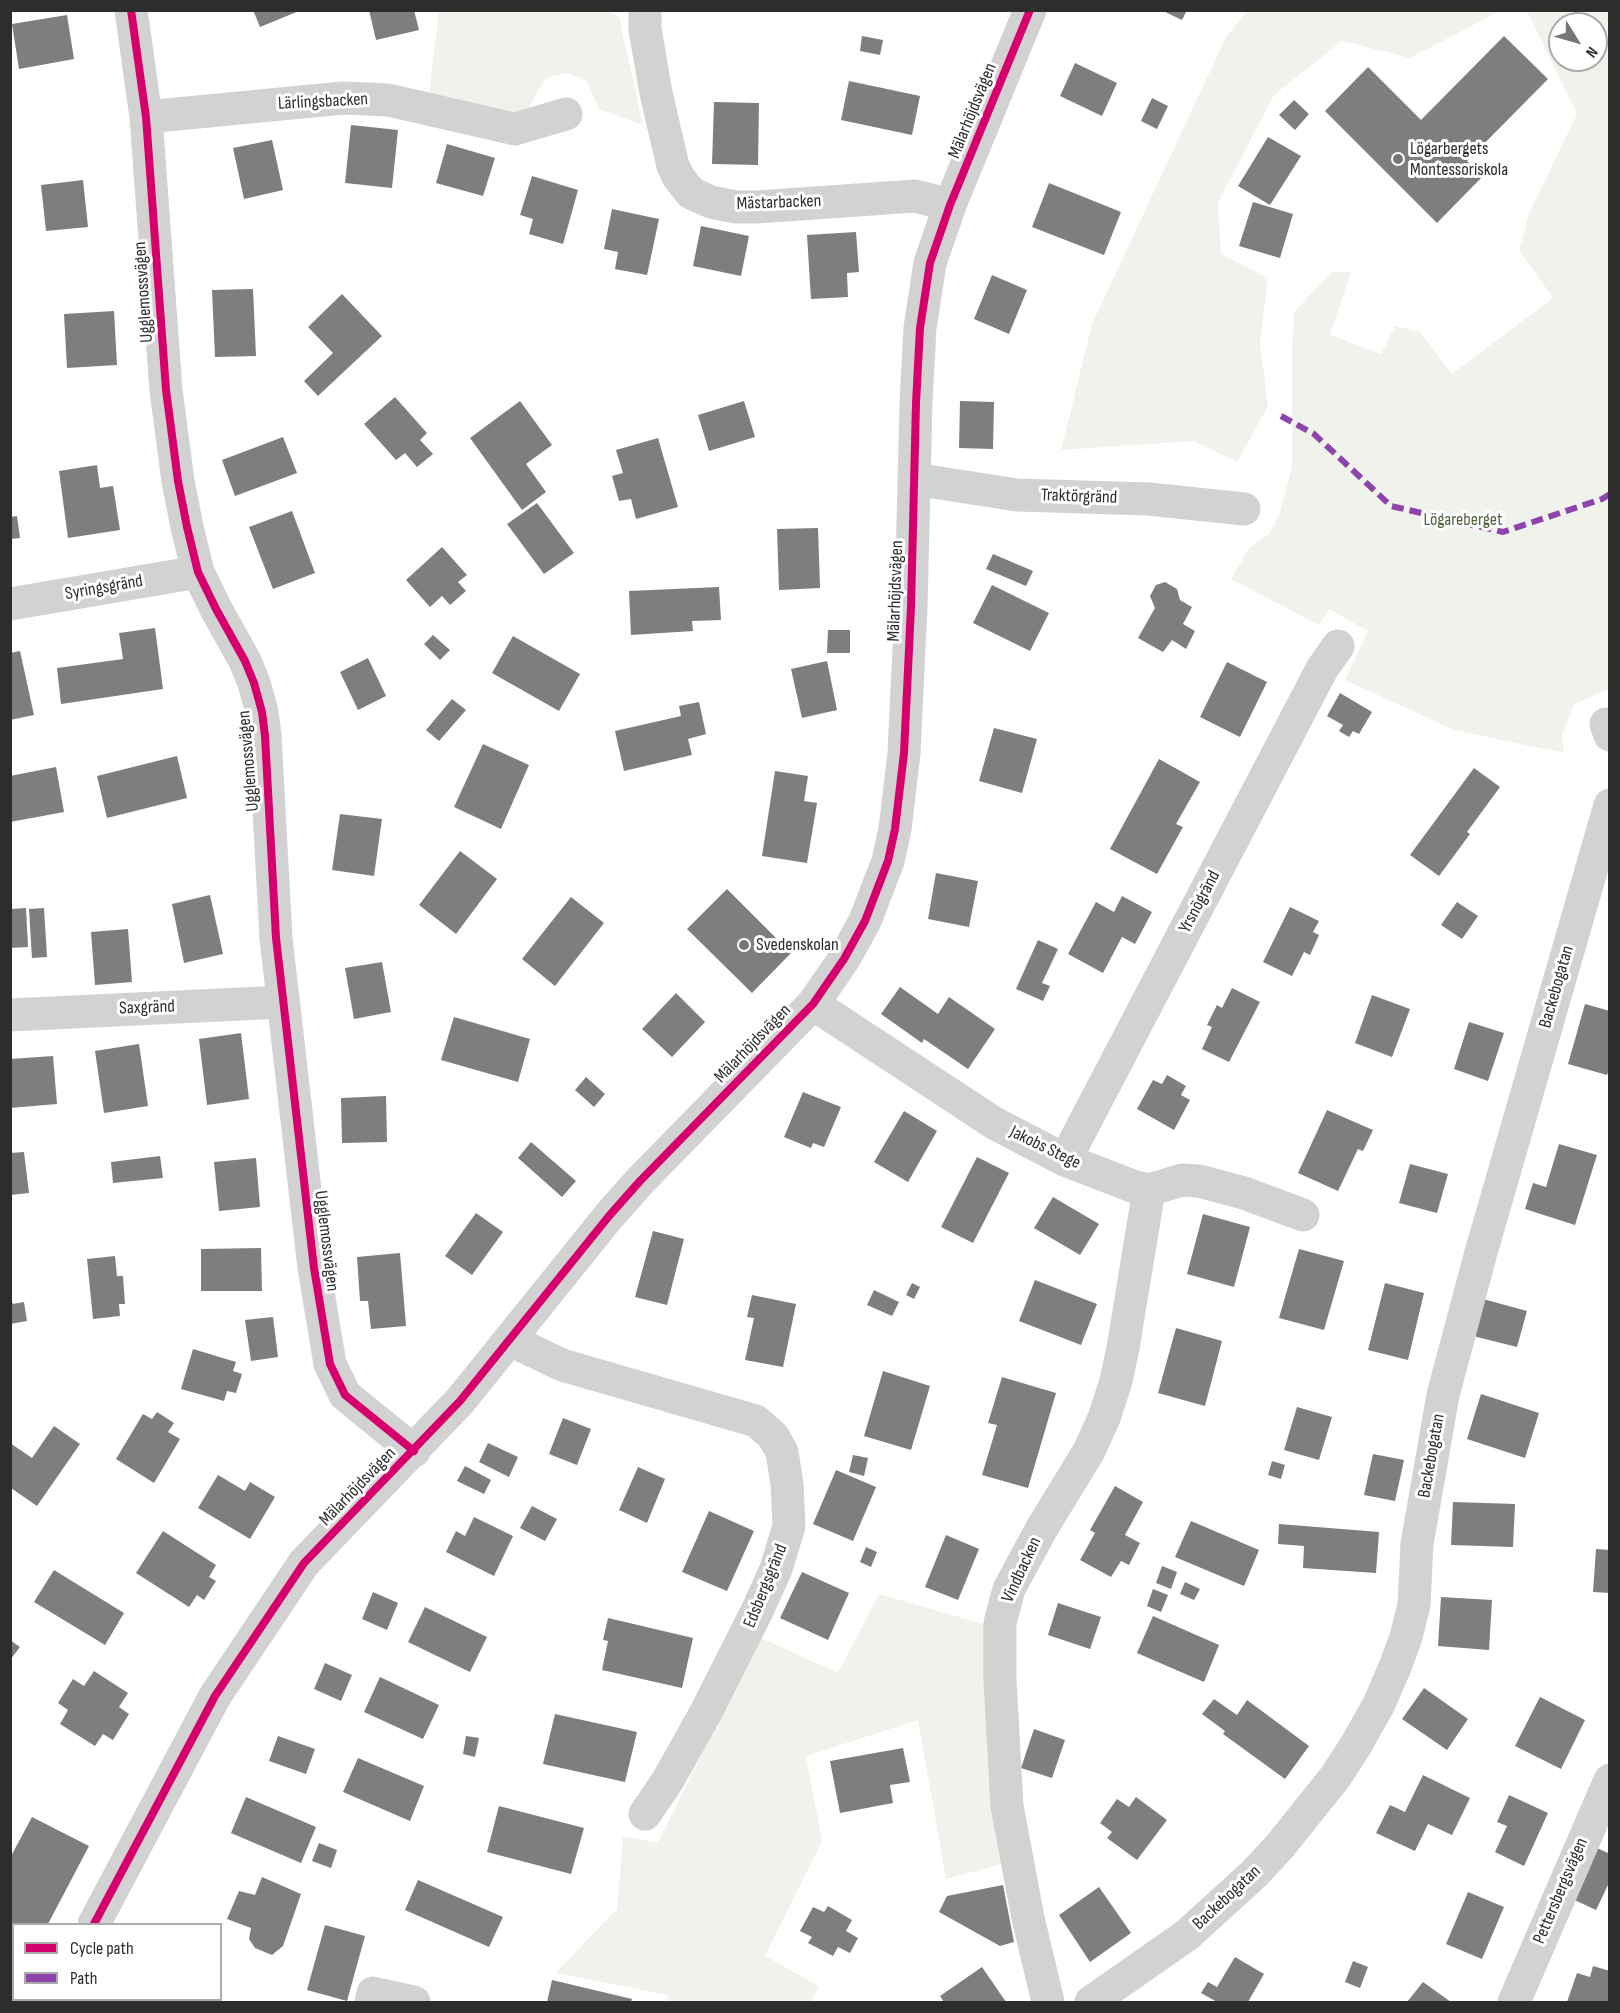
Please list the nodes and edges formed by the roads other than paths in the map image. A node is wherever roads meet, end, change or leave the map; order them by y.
1 (132, 10) edge
2 (645, 10) edge
3 (1030, 10) edge
4 (566, 114) dead end
5 (146, 117) junction
6 (951, 205) junction
7 (914, 479) junction
8 (1244, 509) dead end
9 (198, 572) junction
10 (10, 604) edge
11 (1338, 646) dead end
12 (1610, 805) edge
13 (283, 1002) junction
14 (813, 1004) junction
15 (10, 1015) edge
16 (1065, 1160) junction
17 (1149, 1190) junction
18 (1303, 1215) dead end
19 (510, 1340) junction
20 (414, 1451) junction
21 (1610, 1780) edge
22 (645, 1814) dead end
23 (95, 1923) edge
24 (371, 2002) edge
25 (414, 2002) edge
26 (1048, 2002) edge
27 (1091, 2002) edge
28 (1514, 2002) edge

1 - 5 street, Ugglemossvägen
2 - 6 street, Mästarbacken
3 - 6 street, Mälarhöjdsvägen
4 - 5 street, Lärlingsbacken
5 - 9 street, Ugglemossvägen
6 - 7 street, Mälarhöjdsvägen
7 - 8 street, Traktörgränd
7 - 14 street, Mälarhöjdsvägen
9 - 10 street, Syringsgränd
9 - 13 street, Ugglemossvägen
11 - 16 street, Yrsnögränd
12 - 27 street, Backebogatan
13 - 15 street, Saxgränd
13 - 20 street, Ugglemossvägen
14 - 16 street, Jakobs Stege
14 - 19 street, Mälarhöjdsvägen
16 - 17 street, Jakobs Stege
17 - 18 street
17 - 26 street, Vindbacken
19 - 20 street, Mälarhöjdsvägen
19 - 22 street, Edsbergsgränd
20 - 23 street, Mälarhöjdsvägen
21 - 28 street, Pettersbergsvägen
24 - 25 street

